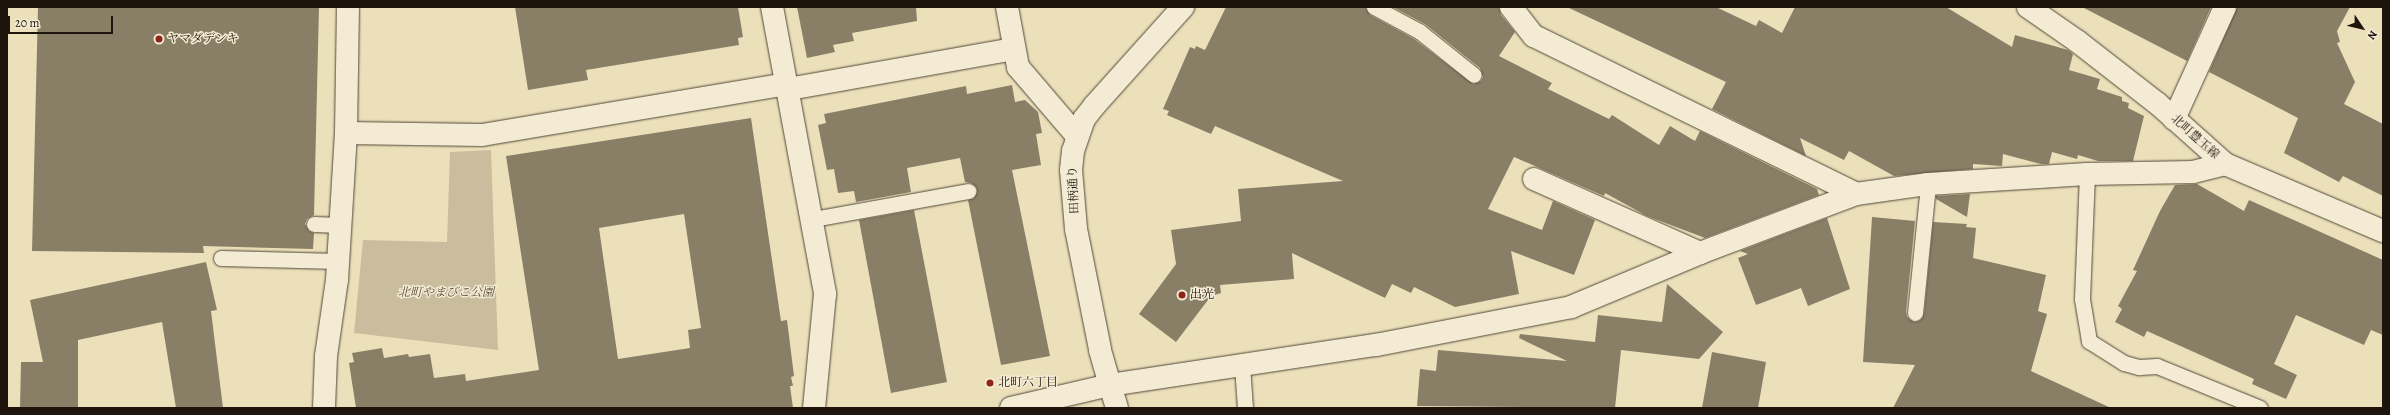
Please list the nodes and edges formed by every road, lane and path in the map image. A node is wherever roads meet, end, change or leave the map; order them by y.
1 (348, 7) edge
2 (772, 7) edge
3 (1007, 7) edge
4 (1183, 7) edge
5 (1374, 7) edge
6 (1511, 7) edge
7 (2028, 7) edge
8 (2225, 7) edge
9 (1013, 49) junction
10 (1474, 75) dead end
11 (789, 87) junction
12 (2174, 119) junction
13 (346, 133) junction
14 (1077, 136) junction
15 (2225, 164) junction
16 (2087, 174) junction
17 (1534, 179) dead end
18 (1928, 184) junction
19 (968, 191) dead end
20 (1856, 194) junction
21 (813, 219) junction
22 (314, 224) dead end
23 (340, 225) junction
24 (2383, 231) edge
25 (1700, 253) junction
26 (221, 258) dead end
27 (338, 261) junction
28 (1916, 313) dead end
29 (1242, 365) junction
30 (1110, 385) junction
31 (324, 408) edge
32 (814, 408) edge
33 (1011, 408) edge
34 (1117, 408) edge
35 (1245, 408) edge
36 (2260, 408) edge

1 - 13 street
2 - 11 street
3 - 9 street
4 - 14 street, 田柄通り
5 - 10 lane
6 - 20 street
7 - 12 street, 北町豊玉線
8 - 12 street
9 - 11 street
9 - 14 street
11 - 13 street
11 - 21 street
12 - 15 street, 北町豊玉線
13 - 23 street
14 - 30 street, 田柄通り
15 - 16 street
15 - 24 street, 北町豊玉線
16 - 18 street
16 - 36 lane
17 - 25 street
18 - 20 street
18 - 28 lane
19 - 21 lane
20 - 25 street
21 - 32 street
22 - 23 lane
23 - 27 street
25 - 29 street
26 - 27 lane
27 - 31 street
29 - 30 street
29 - 35 lane
30 - 33 street
30 - 34 street, 田柄通り

